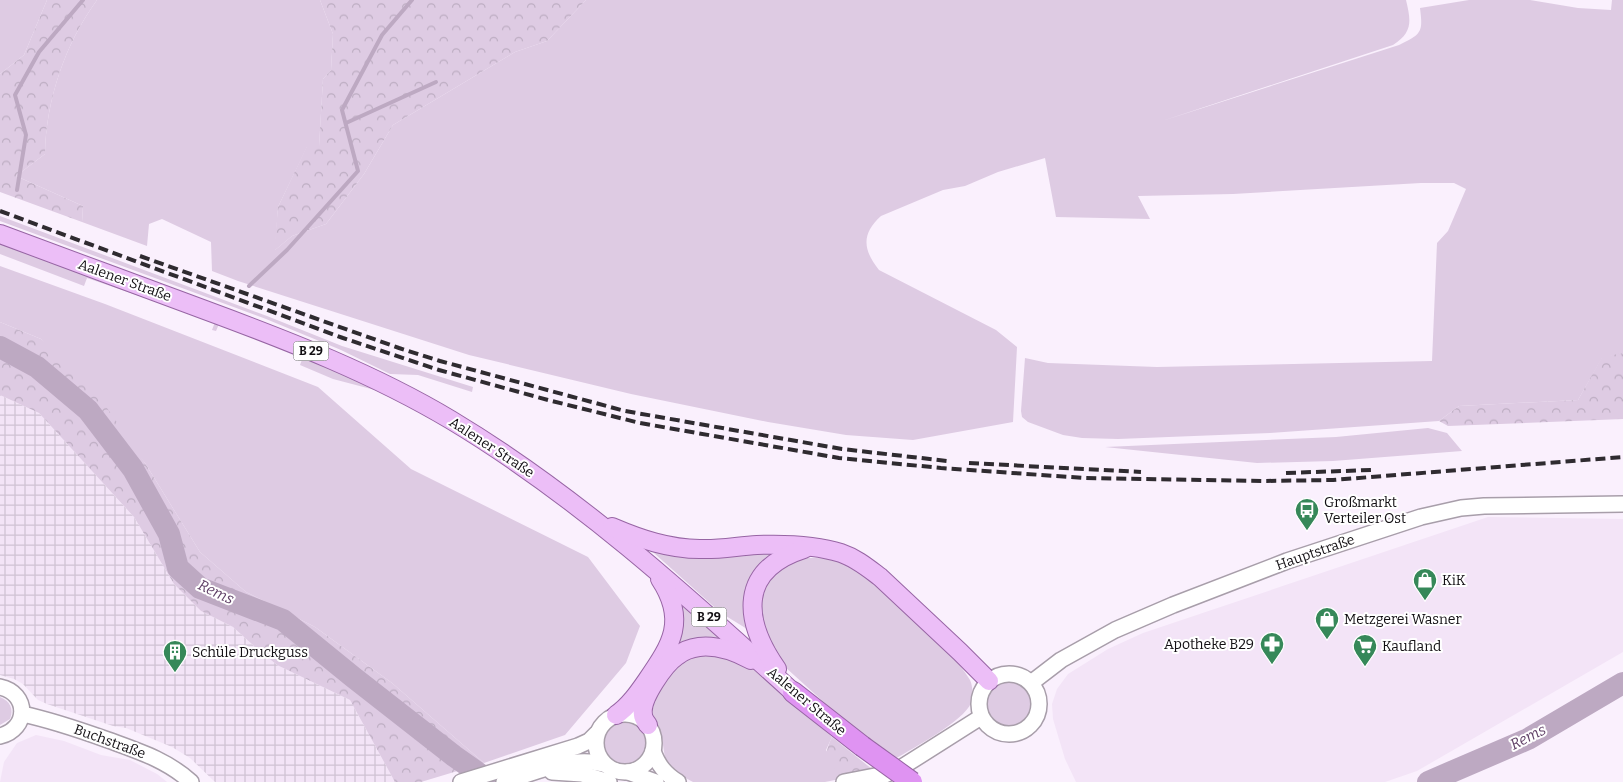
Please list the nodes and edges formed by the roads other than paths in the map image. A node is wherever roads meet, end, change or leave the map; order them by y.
1 (0, 234) edge
2 (1623, 504) edge
3 (595, 520) junction
4 (807, 547) junction
5 (651, 566) junction
6 (767, 668) junction
7 (988, 681) junction
8 (1031, 683) junction
9 (0, 687) edge
10 (793, 692) junction
11 (22, 714) junction
12 (616, 714) junction
13 (981, 717) junction
14 (648, 725) junction
15 (596, 734) junction
16 (0, 736) edge
17 (653, 751) junction
18 (604, 764) junction
19 (528, 770) junction
20 (628, 772) junction
21 (891, 772) junction
22 (191, 782) edge
23 (461, 782) edge
24 (504, 782) edge
25 (609, 782) edge
26 (656, 782) edge
27 (678, 782) edge
28 (844, 782) edge
29 (870, 782) edge
30 (912, 782) edge

1 - 3 main road, Aalener Straße / B 29
2 - 8 main road, Hauptstraße
3 - 4 main road
3 - 5 main road, Aalener Straße / B 29
4 - 7 main road
4 - 10 main road
5 - 6 main road, Aalener Straße / B 29
5 - 12 main road
6 - 10 main road, Aalener Straße / B 29
6 - 14 main road
7 - 8 main road
7 - 13 main road
8 - 13 main road
9 - 11 main road
10 - 30 highway, Aalener Straße / B 29, bridge
11 - 16 main road
11 - 22 main road, Buchstraße
12 - 14 main road
12 - 15 main road
13 - 21 main road
14 - 17 main road
15 - 18 main road
15 - 19 main road
17 - 20 main road
17 - 27 main road
18 - 19 main road
18 - 20 main road
19 - 23 main road
19 - 24 main road
19 - 25 main road
20 - 26 main road
21 - 28 main road
21 - 29 main road

